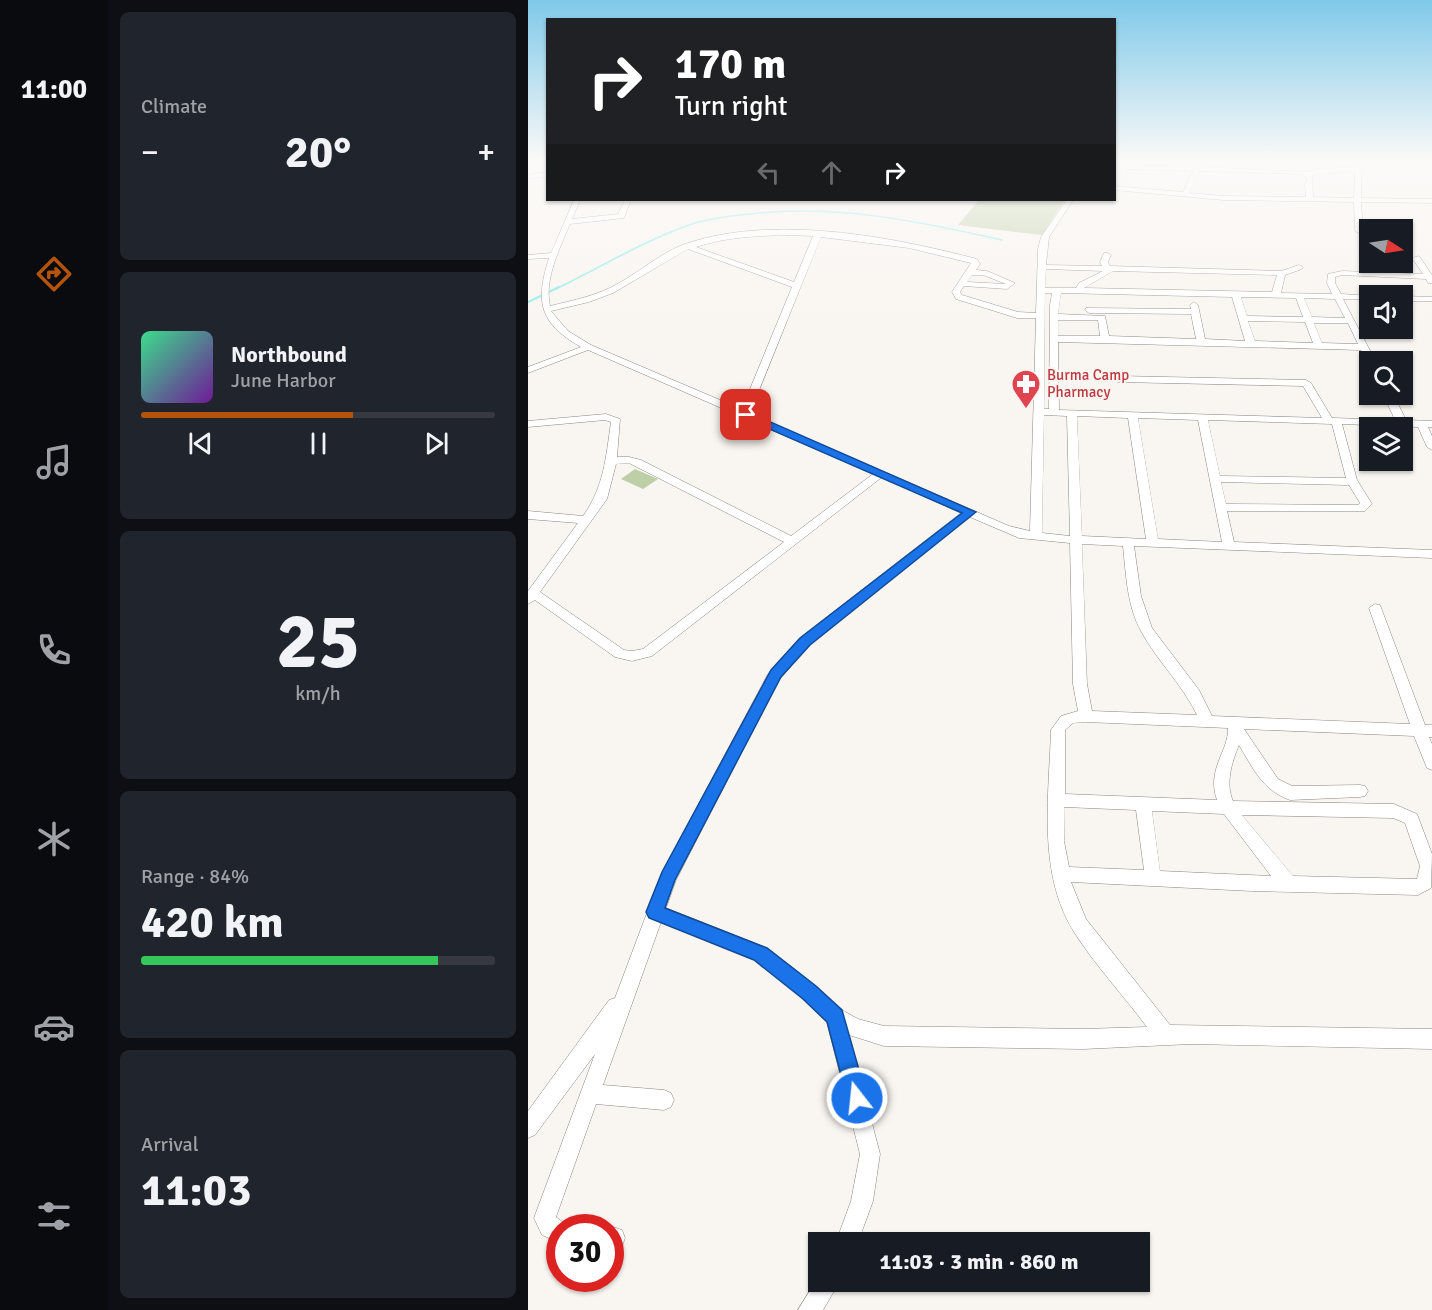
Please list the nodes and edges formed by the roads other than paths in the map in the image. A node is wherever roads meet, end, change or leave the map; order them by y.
1 (575, 221) edge
2 (1056, 221) edge
3 (1358, 221) edge
4 (567, 222) joint
5 (1359, 231) dead end
6 (818, 234) junction
7 (687, 246) junction
8 (554, 255) junction
9 (1107, 255) dead end
10 (528, 256) edge
11 (1416, 258) dead end
12 (1042, 267) junction
13 (1299, 267) dead end
14 (1108, 269) junction
15 (970, 272) junction
16 (1282, 273) junction
17 (1431, 278) edge
18 (961, 283) junction
19 (795, 285) junction
20 (1042, 290) junction
21 (1058, 290) junction
22 (1080, 291) junction
23 (1193, 294) junction
24 (1236, 295) junction
25 (1276, 296) junction
26 (1299, 296) junction
27 (1338, 297) junction
28 (1359, 297) edge
29 (1413, 298) edge
30 (1432, 299) edge
31 (546, 309) junction
32 (1055, 313) junction
33 (1040, 316) junction
34 (1196, 316) junction
35 (1102, 318) junction
36 (1243, 318) junction
37 (1308, 320) junction
38 (1352, 321) junction
39 (1054, 339) junction
40 (1105, 339) junction
41 (1201, 343) junction
42 (1251, 344) junction
43 (1318, 345) junction
44 (588, 347) junction
45 (1365, 347) junction
46 (1367, 351) edge
47 (528, 370) edge
48 (1118, 379) dead end
49 (728, 407) junction
50 (1039, 412) junction
51 (1054, 412) junction
52 (1072, 413) junction
53 (1133, 415) junction
54 (1202, 416) junction
55 (1332, 420) junction
56 (1359, 421) edge
57 (1427, 423) edge
58 (528, 424) edge
59 (1432, 447) edge
60 (611, 461) junction
61 (881, 473) junction
62 (1215, 479) junction
63 (1352, 480) junction
64 (1221, 507) junction
65 (970, 512) junction
66 (528, 515) edge
67 (585, 520) junction
68 (1036, 536) junction
69 (1076, 540) junction
70 (792, 541) junction
71 (1128, 542) junction
72 (1152, 542) junction
73 (1229, 545) junction
74 (1432, 554) edge
75 (530, 596) edge
76 (1375, 608) dead end
77 (1086, 716) junction
78 (1208, 722) junction
79 (1235, 726) junction
80 (1426, 730) edge
81 (1432, 764) edge
82 (1360, 791) dead end
83 (1058, 800) junction
84 (1143, 803) junction
85 (1230, 808) junction
86 (1061, 874) junction
87 (1153, 878) junction
88 (1289, 884) junction
89 (655, 912) junction
90 (626, 993) junction
91 (835, 1017) junction
92 (1166, 1035) junction
93 (1432, 1039) edge
94 (591, 1094) junction
95 (664, 1100) dead end
96 (528, 1128) edge
97 (546, 1214) edge
98 (851, 1232) edge
99 (822, 1292) edge
100 (810, 1310) edge

1 - 4 street
2 - 12 street
3 - 5 street
4 - 8 street
6 - 7 street
6 - 15 street
6 - 19 street
7 - 19 street
7 - 31 street
8 - 10 street
8 - 31 street
9 - 14 street
11 - 17 street
12 - 14 street
12 - 20 street
13 - 16 street
14 - 16 street
14 - 22 street
15 - 18 street
15 - 18 street
16 - 25 street
17 - 27 street
18 - 33 street
19 - 49 street
20 - 21 street
20 - 33 street
21 - 22 street
21 - 32 street
22 - 23 street
23 - 24 street
23 - 34 street
24 - 25 street
24 - 36 street
25 - 26 street
26 - 27 street
26 - 37 street
27 - 28 street
27 - 38 street
29 - 30 street
31 - 44 street
32 - 34 street
32 - 35 street
32 - 39 street
33 - 50 street
34 - 35 street
34 - 41 street
35 - 40 street
36 - 37 street
36 - 42 street
37 - 38 street
37 - 43 street
38 - 45 street
39 - 40 street
39 - 51 street
40 - 41 street
41 - 42 street
42 - 43 street
43 - 45 street
44 - 47 street
44 - 49 street
45 - 46 street
48 - 55 street
49 - 61 street
50 - 51 street
50 - 68 street
51 - 52 street
52 - 53 street
52 - 69 street
53 - 54 street
53 - 72 street
54 - 55 street
54 - 62 street
55 - 56 street
55 - 63 street
57 - 59 street
58 - 60 street
60 - 67 street
60 - 70 street
61 - 65 street
61 - 70 street
62 - 63 street
62 - 64 street
63 - 64 street
64 - 73 street
65 - 68 street
65 - 89 street
66 - 67 street
67 - 75 street
68 - 69 street
69 - 71 street
69 - 77 street
70 - 75 street
71 - 72 street
71 - 78 street
72 - 73 street
73 - 74 street
76 - 80 street
77 - 78 street
77 - 83 street
78 - 79 street
79 - 80 street
79 - 82 street
79 - 85 street
80 - 81 street
83 - 84 street
83 - 86 street
84 - 85 street
84 - 87 street
85 - 88 street
85 - 88 street
86 - 87 street
86 - 92 street
87 - 88 street
89 - 90 street
89 - 91 street
90 - 94 street
90 - 96 street
91 - 92 street
91 - 98 street
92 - 93 street
94 - 95 street
94 - 97 street
99 - 100 street

